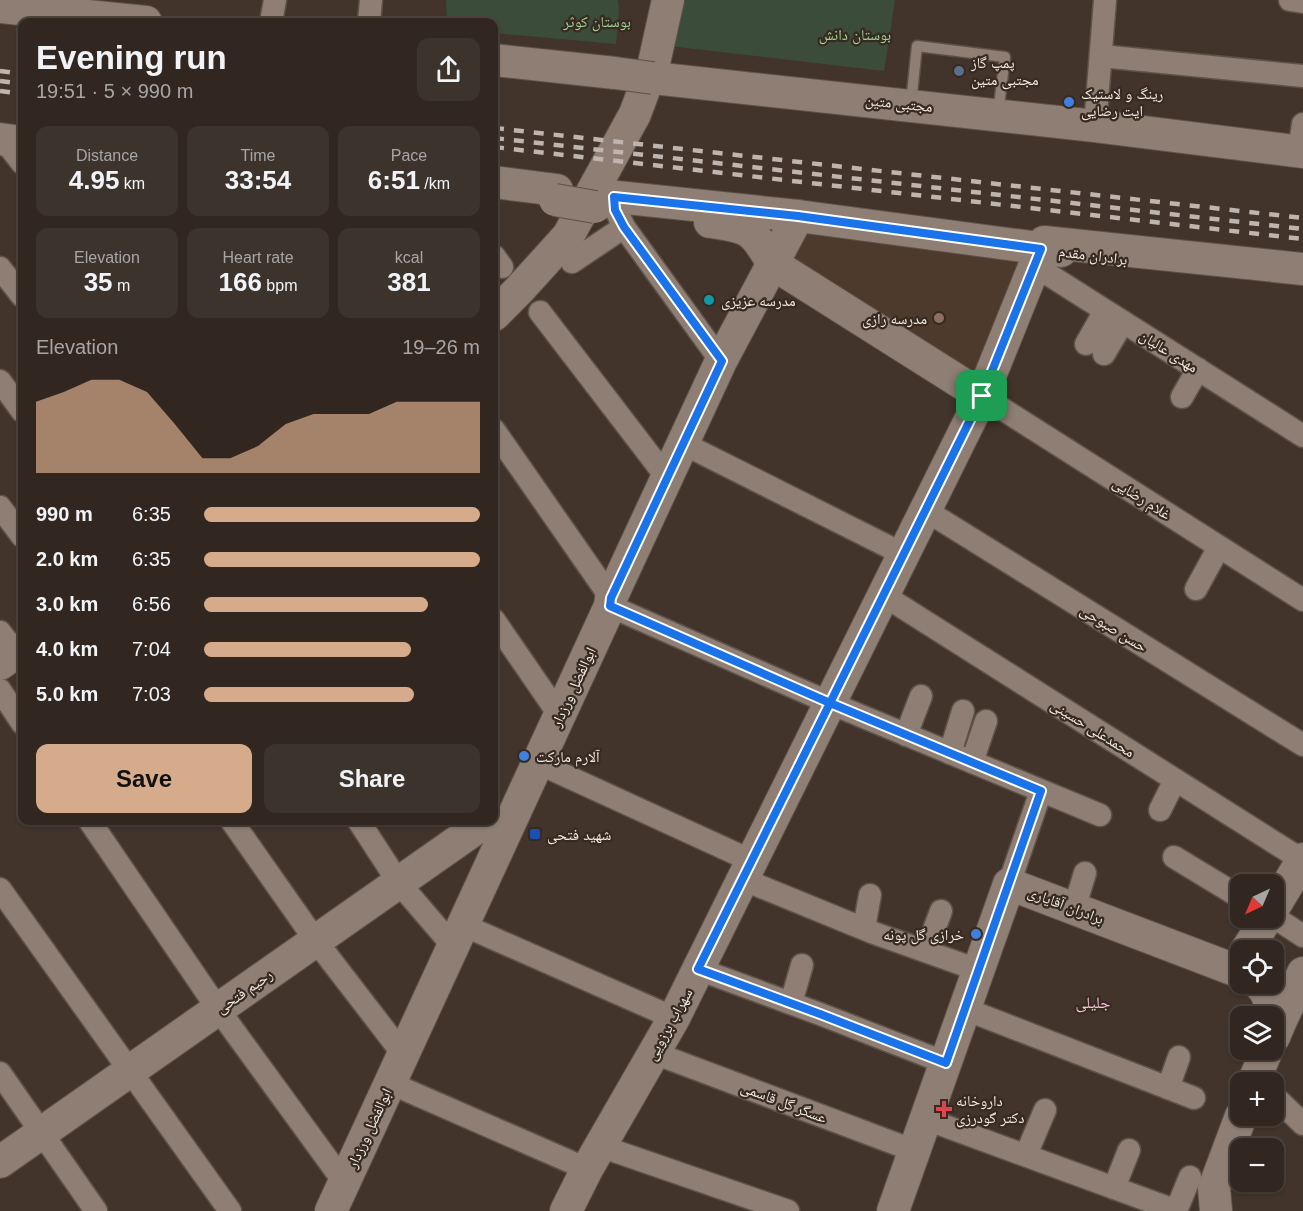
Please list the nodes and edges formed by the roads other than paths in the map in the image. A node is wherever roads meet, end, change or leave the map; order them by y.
1 (275, 0) edge
2 (371, 0) edge
3 (649, 0) edge
4 (668, 0) edge
5 (1105, 0) edge
6 (1290, 0) edge
7 (1303, 2) edge
8 (0, 7) edge
9 (107, 18) edge
10 (272, 18) edge
11 (369, 18) edge
12 (650, 39) junction
13 (1101, 56) junction
14 (498, 60) edge
15 (1303, 76) edge
16 (910, 105) junction
17 (998, 115) junction
18 (1095, 126) junction
19 (1302, 143) edge
20 (498, 183) edge
21 (498, 192) edge
22 (556, 195) junction
23 (609, 207) junction
24 (798, 216) junction
25 (1040, 252) junction
26 (572, 262) dead end
27 (772, 264) junction
28 (0, 268) edge
29 (1303, 268) edge
30 (498, 271) edge
31 (1303, 279) edge
32 (18, 291) edge
33 (498, 311) edge
34 (540, 312) dead end
35 (1114, 316) junction
36 (1095, 349) dead end
37 (722, 361) junction
38 (1198, 369) junction
39 (0, 381) edge
40 (982, 396) junction
41 (1182, 397) dead end
42 (18, 406) edge
43 (498, 436) edge
44 (1303, 436) edge
45 (684, 444) junction
46 (668, 479) junction
47 (0, 507) edge
48 (925, 510) junction
49 (18, 531) edge
50 (1219, 547) junction
51 (903, 554) junction
52 (1196, 589) dead end
53 (883, 596) junction
54 (1303, 600) edge
55 (610, 602) junction
56 (498, 626) edge
57 (0, 690) edge
58 (921, 696) dead end
59 (830, 703) junction
60 (963, 711) dead end
61 (560, 716) junction
62 (18, 717) edge
63 (986, 721) dead end
64 (906, 735) junction
65 (1303, 745) edge
66 (950, 753) junction
67 (972, 762) junction
68 (538, 763) junction
69 (1175, 780) junction
70 (1041, 791) junction
71 (523, 796) junction
72 (1160, 810) dead end
73 (498, 814) edge
74 (1100, 815) dead end
75 (92, 825) edge
76 (235, 825) edge
77 (360, 825) edge
78 (481, 825) edge
79 (1173, 857) dead end
80 (1303, 860) edge
81 (747, 870) junction
82 (1085, 873) dead end
83 (399, 883) junction
84 (1009, 884) junction
85 (0, 889) edge
86 (1230, 891) edge
87 (1284, 891) edge
88 (870, 896) dead end
89 (1074, 909) junction
90 (941, 911) dead end
91 (1284, 924) edge
92 (864, 928) junction
93 (458, 936) junction
94 (1303, 936) edge
95 (316, 941) junction
96 (926, 951) junction
97 (1230, 962) edge
98 (802, 964) dead end
99 (698, 969) junction
100 (978, 970) junction
101 (1303, 973) edge
102 (791, 1003) junction
103 (218, 1009) junction
104 (964, 1009) junction
105 (1284, 1014) edge
106 (674, 1018) junction
107 (654, 1053) junction
108 (403, 1054) junction
109 (1179, 1057) dead end
110 (946, 1063) junction
111 (129, 1072) junction
112 (0, 1073) edge
113 (390, 1083) junction
114 (1168, 1088) junction
115 (1194, 1098) dead end
116 (1284, 1107) edge
117 (1045, 1110) dead end
118 (926, 1119) junction
119 (1303, 1124) edge
120 (1237, 1126) edge
121 (42, 1133) junction
122 (1129, 1150) dead end
123 (915, 1151) junction
124 (1026, 1155) junction
125 (594, 1157) junction
126 (0, 1162) edge
127 (1190, 1177) dead end
128 (344, 1182) junction
129 (1114, 1188) junction
130 (1140, 1205) edge
131 (96, 1211) edge
132 (230, 1211) edge
133 (331, 1211) edge
134 (566, 1211) edge
135 (788, 1211) edge
136 (893, 1211) edge
137 (1176, 1211) edge
138 (1216, 1211) edge

1 - 10 street
2 - 11 street
3 - 12 street
4 - 12 street
5 - 13 street
6 - 7 street
8 - 9 street
12 - 30 street
12 - 33 street
13 - 15 street
13 - 18 street
14 - 16 street, مجتبی متین, bridge
16 - 17 street, مجتبی متین
16 - 17 lane
17 - 18 street, مجتبی متین
18 - 19 street, مجتبی متین
20 - 22 street
21 - 22 street
22 - 23 street, bridge
23 - 24 street, برادران مقدم
23 - 26 street
23 - 27 street
23 - 37 street
24 - 25 street, برادران مقدم
24 - 27 street, ابوالفضل ورزدار
25 - 29 street, برادران مقدم
25 - 31 street, برادران مقدم
25 - 35 street, مهدی عالیان
25 - 40 street, سهراب برزویی
27 - 37 street, ابوالفضل ورزدار
27 - 40 street
28 - 32 street
34 - 46 street
35 - 36 street
35 - 38 street, مهدی عالیان
37 - 45 street, ابوالفضل ورزدار
38 - 41 street
38 - 44 street, مهدی عالیان
39 - 42 street
40 - 48 street, سهراب برزویی
40 - 50 street, غلام رضایی
43 - 55 street
45 - 46 street, ابوالفضل ورزدار
45 - 51 street
46 - 55 street, ابوالفضل ورزدار
47 - 49 street
48 - 51 street, سهراب برزویی
48 - 65 street, حسن صبوحی
50 - 52 street
50 - 54 street, غلام رضایی
51 - 53 street, سهراب برزویی
53 - 59 street, سهراب برزویی
53 - 69 street, محمدعلی حسینی
55 - 59 street
55 - 61 street, ابوالفضل ورزدار
56 - 61 street
57 - 62 street
58 - 64 street
59 - 64 street
59 - 81 street, سهراب برزویی
60 - 66 street
61 - 68 street, ابوالفضل ورزدار
63 - 67 street
64 - 66 street
66 - 67 street
67 - 70 street
68 - 71 street, ابوالفضل ورزدار
68 - 81 street
69 - 72 street
69 - 80 street, محمدعلی حسینی
70 - 74 street
70 - 84 street
71 - 73 street
71 - 93 street, ابوالفضل ورزدار
75 - 103 street
76 - 95 street
77 - 83 street
78 - 83 street, رحیم فتحی
79 - 86 street
80 - 87 street
81 - 92 street
81 - 99 street, سهراب برزویی
82 - 89 street
83 - 93 street
83 - 95 street, رحیم فتحی
84 - 89 street, برادران آقایاری
84 - 100 street, برادران آقایاری
85 - 111 street
88 - 92 street
89 - 97 street, برادران آقایاری
90 - 96 street
91 - 94 street
92 - 96 street
93 - 106 street
93 - 108 street, ابوالفضل ورزدار
95 - 103 street, رحیم فتحی
95 - 108 street
96 - 100 street
98 - 102 street
99 - 102 street
99 - 106 street, سهراب برزویی
100 - 104 street, برادران آقایاری
101 - 105 street
102 - 110 street
103 - 111 street, رحیم فتحی
103 - 128 street
104 - 110 street, برادران آقایاری
104 - 114 street
106 - 107 street, سهراب برزویی
107 - 123 street, عسگر گل قاسمی
107 - 125 street, سهراب برزویی
108 - 113 street, ابوالفضل ورزدار
109 - 114 street
110 - 118 street, برادران آقایاری
111 - 121 street, رحیم فتحی
111 - 132 street
112 - 121 street
113 - 125 street
113 - 128 street, ابوالفضل ورزدار
114 - 115 street
116 - 119 street
117 - 124 street
118 - 123 street, برادران آقایاری
118 - 124 street
120 - 138 street
121 - 126 street, رحیم فتحی
121 - 131 street
122 - 129 street
123 - 136 street, برادران آقایاری
124 - 129 street
125 - 134 street, سهراب برزویی
125 - 135 street
127 - 137 street
128 - 133 street, ابوالفضل ورزدار
129 - 130 street
130 - 137 street

